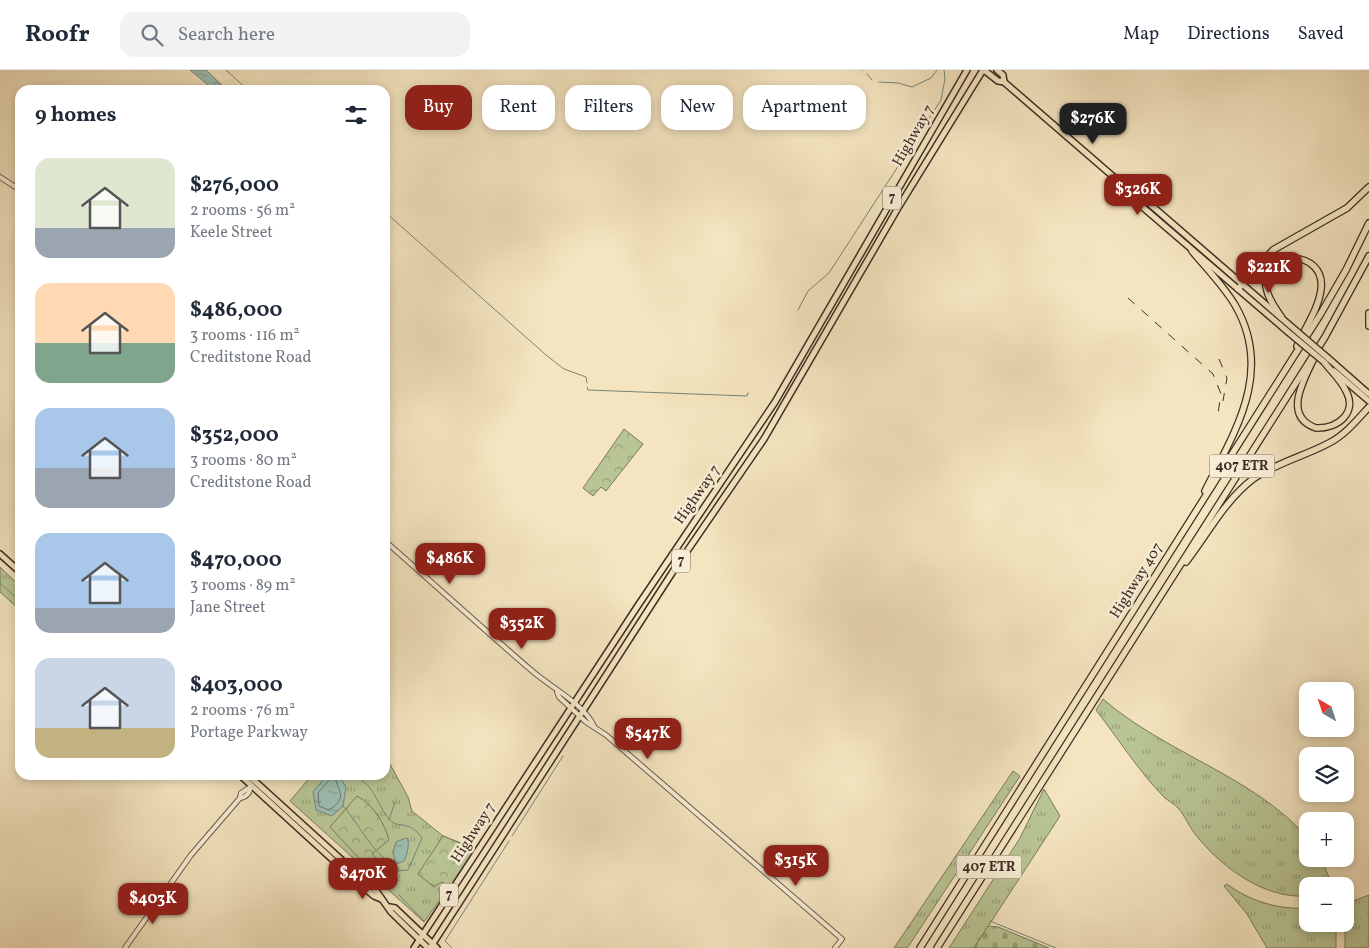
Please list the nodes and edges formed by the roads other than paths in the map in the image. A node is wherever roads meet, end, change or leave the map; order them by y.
1 (967, 70) edge
2 (983, 70) edge
3 (997, 70) edge
4 (1004, 82) junction
5 (0, 177) edge
6 (15, 187) edge
7 (1369, 187) edge
8 (1138, 198) junction
9 (1369, 223) edge
10 (1192, 251) junction
11 (1369, 256) edge
12 (1240, 286) junction
13 (1369, 312) edge
14 (1282, 318) junction
15 (1369, 326) edge
16 (1290, 330) junction
17 (1324, 337) junction
18 (1326, 360) junction
19 (1287, 367) junction
20 (1369, 394) edge
21 (1369, 401) edge
22 (1369, 407) edge
23 (1189, 521) junction
24 (390, 545) edge
25 (0, 554) edge
26 (15, 568) edge
27 (1160, 596) junction
28 (572, 705) junction
29 (581, 714) junction
30 (247, 780) edge
31 (251, 780) edge
32 (253, 784) junction
33 (390, 907) junction
34 (939, 918) junction
35 (423, 934) junction
36 (419, 940) junction
37 (432, 947) edge
38 (125, 948) edge
39 (414, 948) edge
40 (835, 948) edge
41 (915, 948) edge
42 (920, 948) edge
43 (938, 948) edge

1 - 28 main road, Highway 7 / 7
2 - 4 main road
2 - 29 main road, Highway 7 / 7
3 - 4 main road
4 - 8 main road
5 - 6 street
7 - 12 highway
8 - 10 main road
8 - 12 main road
9 - 19 highway, Highway 407 / 407 ETR
10 - 12 main road
10 - 23 highway
11 - 17 highway, Highway 407 / 407 ETR
12 - 14 main road
12 - 16 main road
13 - 15 highway
14 - 16 main road
14 - 19 highway
16 - 18 main road, bridge
17 - 18 highway
17 - 27 highway, Highway 407 / 407 ETR
18 - 20 main road
18 - 21 main road
19 - 23 highway, Highway 407 / 407 ETR
22 - 27 highway
23 - 34 highway, Highway 407 / 407 ETR
24 - 28 street
25 - 26 main road
27 - 43 highway, Highway 407 / 407 ETR
28 - 29 street
28 - 35 main road, Highway 7 / 7
29 - 37 main road, Highway 7 / 7
29 - 40 street
30 - 32 main road
31 - 32 main road
32 - 33 main road
32 - 38 street
33 - 35 main road
33 - 36 main road
34 - 41 highway
34 - 42 highway, Highway 407 / 407 ETR
35 - 36 main road, Highway 7 / 7
35 - 37 main road
36 - 37 main road
36 - 39 main road, Highway 7 / 7

